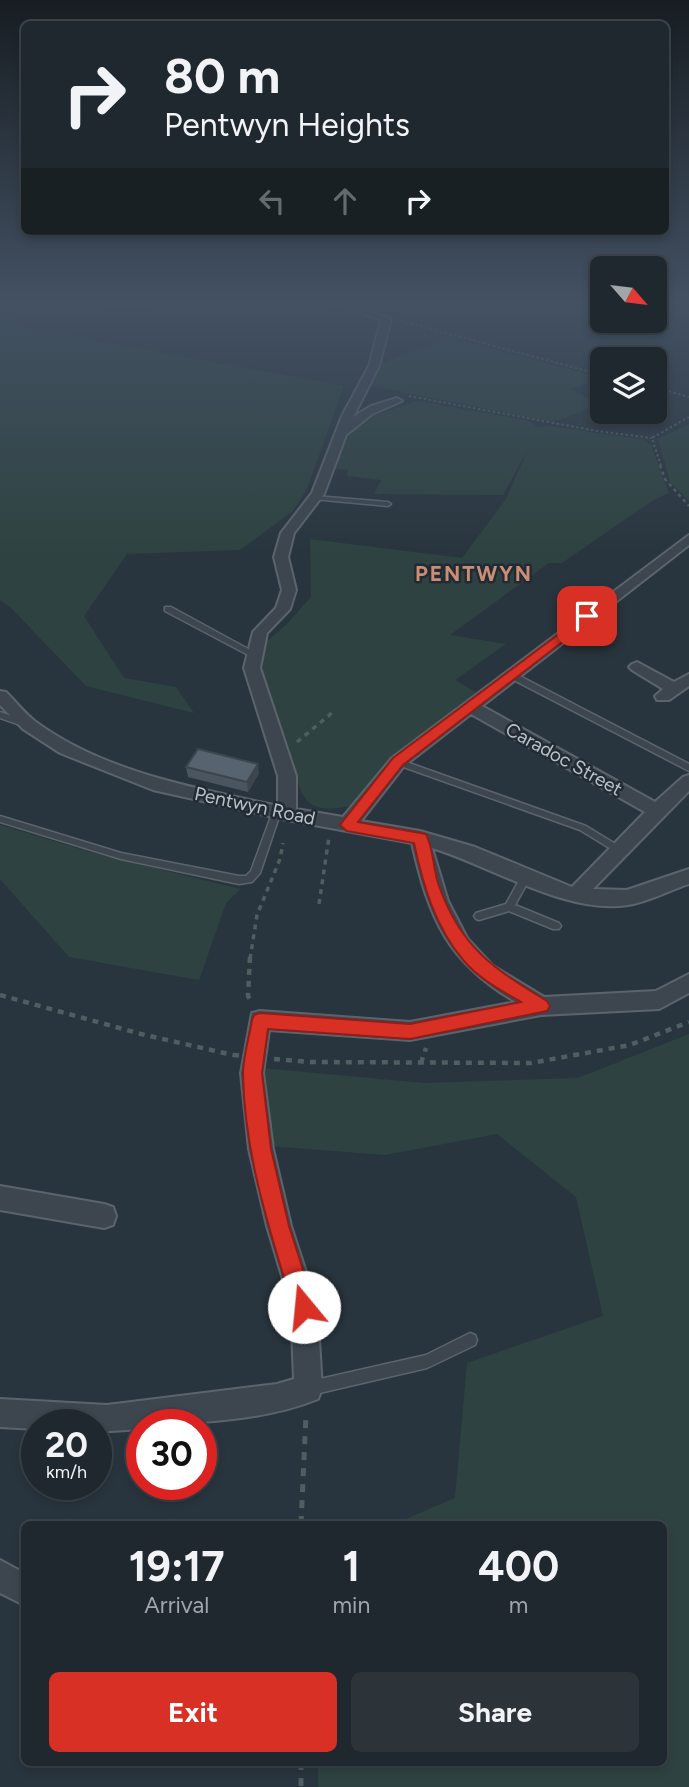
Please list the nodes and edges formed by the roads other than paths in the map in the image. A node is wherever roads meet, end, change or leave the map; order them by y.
1 (364, 383) edge
2 (400, 398) road end
3 (330, 461) junction
4 (315, 498) junction
5 (388, 504) dead end
6 (689, 539) edge
7 (167, 609) dead end
8 (255, 655) junction
9 (637, 667) dead end
10 (511, 675) junction
11 (689, 678) edge
12 (0, 696) edge
13 (471, 707) junction
14 (0, 715) edge
15 (29, 725) junction
16 (398, 762) junction
17 (689, 768) edge
18 (689, 781) edge
19 (657, 811) junction
20 (282, 813) junction
21 (0, 819) edge
22 (339, 824) junction
23 (421, 838) junction
24 (619, 850) junction
25 (526, 876) junction
26 (687, 882) edge
27 (575, 896) junction
28 (509, 907) junction
29 (479, 916) dead end
30 (556, 926) dead end
31 (689, 983) edge
32 (541, 1006) junction
33 (0, 1198) edge
34 (104, 1216) dead end
35 (470, 1339) dead end
36 (308, 1389) junction
37 (0, 1413) edge
38 (0, 1575) edge
39 (21, 1588) edge

1 - 3 street
2 - 3 street
3 - 4 street
4 - 5 lane
4 - 8 street
6 - 10 street
7 - 8 lane
8 - 20 street
9 - 11 street
10 - 13 street
10 - 17 lane
12 - 15 street, Pentwyn Road
13 - 16 street
13 - 19 street, Caradoc Street
14 - 15 lane
15 - 20 street, Pentwyn Road
16 - 22 street
16 - 24 lane
18 - 19 street
19 - 24 street
20 - 21 lane
20 - 22 street, Pentwyn Road
22 - 23 street, Pentwyn Road
23 - 25 street, Pentwyn Road
23 - 32 street
24 - 27 street
25 - 27 street, Pentwyn Road
25 - 28 lane
26 - 27 street, Pentwyn Road
28 - 29 lane
28 - 30 lane
31 - 32 street
32 - 36 street
33 - 34 street
35 - 36 lane
36 - 37 street
38 - 39 street

